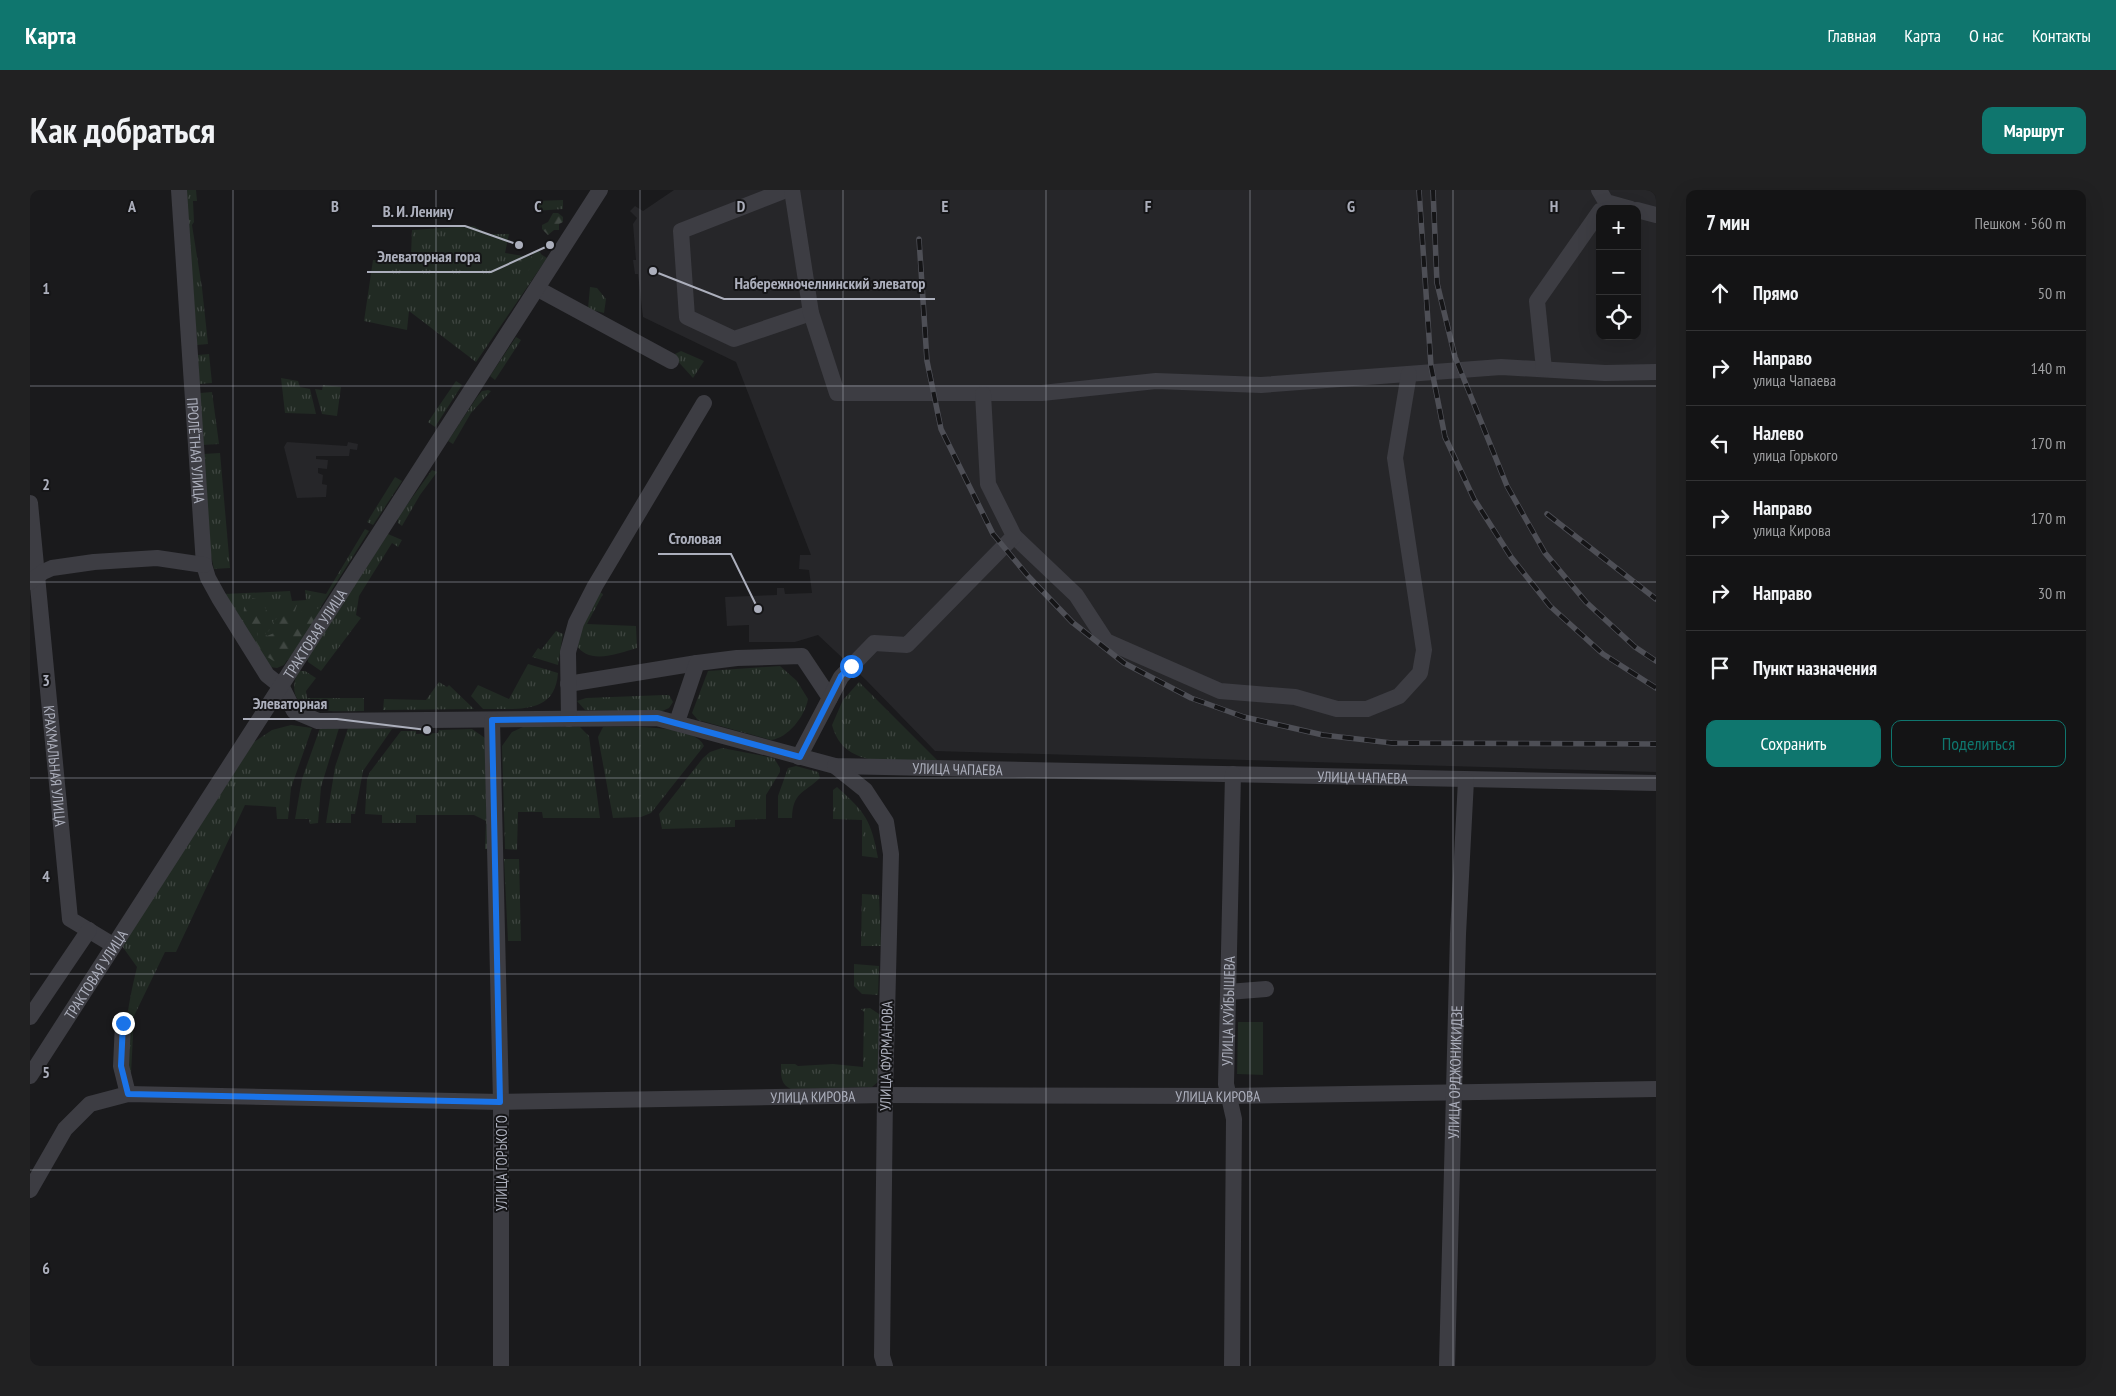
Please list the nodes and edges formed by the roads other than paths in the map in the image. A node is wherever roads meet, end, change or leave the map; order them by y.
1 (179, 190) edge
2 (600, 190) edge
3 (786, 190) edge
4 (792, 190) edge
5 (1602, 203) edge
6 (1641, 211) edge
7 (1656, 215) edge
8 (538, 289) junction
9 (811, 313) junction
10 (671, 361) dead end
11 (1544, 369) junction
12 (1656, 372) edge
13 (1409, 374) junction
14 (983, 394) junction
15 (704, 404) dead end
16 (30, 502) edge
17 (1014, 536) junction
18 (204, 565) junction
19 (33, 580) edge
20 (697, 663) junction
21 (568, 684) junction
22 (282, 687) junction
23 (830, 698) junction
24 (569, 719) junction
25 (492, 720) junction
26 (677, 722) junction
27 (800, 757) junction
28 (835, 766) junction
29 (1233, 774) junction
30 (1466, 780) junction
31 (1656, 783) edge
32 (89, 930) junction
33 (113, 945) junction
34 (1266, 989) dead end
35 (1228, 992) junction
36 (30, 1017) edge
37 (123, 1023) dead end
38 (30, 1076) edge
39 (1656, 1089) edge
40 (1454, 1092) junction
41 (128, 1094) junction
42 (885, 1095) junction
43 (1230, 1096) junction
44 (500, 1102) junction
45 (30, 1190) edge
46 (501, 1366) edge
47 (885, 1366) edge
48 (1232, 1366) edge
49 (1447, 1366) edge

1 - 18 street, ПРОЛЁТНАЯ УЛИЦА
2 - 8 street, ТРАКТОВАЯ УЛИЦА
3 - 9 street
4 - 9 street
5 - 11 street
6 - 7 street
8 - 10 street
8 - 22 street, ТРАКТОВАЯ УЛИЦА
9 - 14 street
11 - 12 street
11 - 13 street
13 - 14 street
13 - 17 street
14 - 17 street
15 - 21 street
16 - 19 street, КРАХМАЛЬНАЯ УЛИЦА
17 - 23 street
18 - 19 street
18 - 22 street, ПРОЛЁТНАЯ УЛИЦА
19 - 32 street, КРАХМАЛЬНАЯ УЛИЦА
20 - 21 street
20 - 23 street
20 - 26 street
21 - 24 street
22 - 25 street, УЛИЦА ЧАПАЕВА
22 - 33 street, ТРАКТОВАЯ УЛИЦА
23 - 27 street
24 - 25 street, УЛИЦА ЧАПАЕВА
24 - 26 street, УЛИЦА ЧАПАЕВА
25 - 44 street, УЛИЦА ГОРЬКОГО
26 - 27 street, УЛИЦА ЧАПАЕВА
27 - 28 street, УЛИЦА ЧАПАЕВА
28 - 29 street, УЛИЦА ЧАПАЕВА
28 - 42 street, УЛИЦА ФУРМАНОВА
29 - 30 street, УЛИЦА ЧАПАЕВА
29 - 35 street, УЛИЦА КУЙБЫШЕВА
30 - 31 street, УЛИЦА ЧАПАЕВА
30 - 40 street, УЛИЦА ОРДЖОНИКИДЗЕ
32 - 33 street, КРАХМАЛЬНАЯ УЛИЦА
32 - 36 street
33 - 38 street, ТРАКТОВАЯ УЛИЦА
34 - 35 street
35 - 43 street, УЛИЦА КУЙБЫШЕВА
37 - 41 street
39 - 40 street, УЛИЦА КИРОВА
40 - 43 street, УЛИЦА КИРОВА
40 - 49 street, УЛИЦА ОРДЖОНИКИДЗЕ
41 - 44 street, УЛИЦА КИРОВА
41 - 45 street, УЛИЦА КИРОВА
42 - 43 street, УЛИЦА КИРОВА
42 - 44 street, УЛИЦА КИРОВА
42 - 47 street, УЛИЦА ФУРМАНОВА
43 - 48 street, УЛИЦА КУЙБЫШЕВА
44 - 46 street, УЛИЦА ГОРЬКОГО

